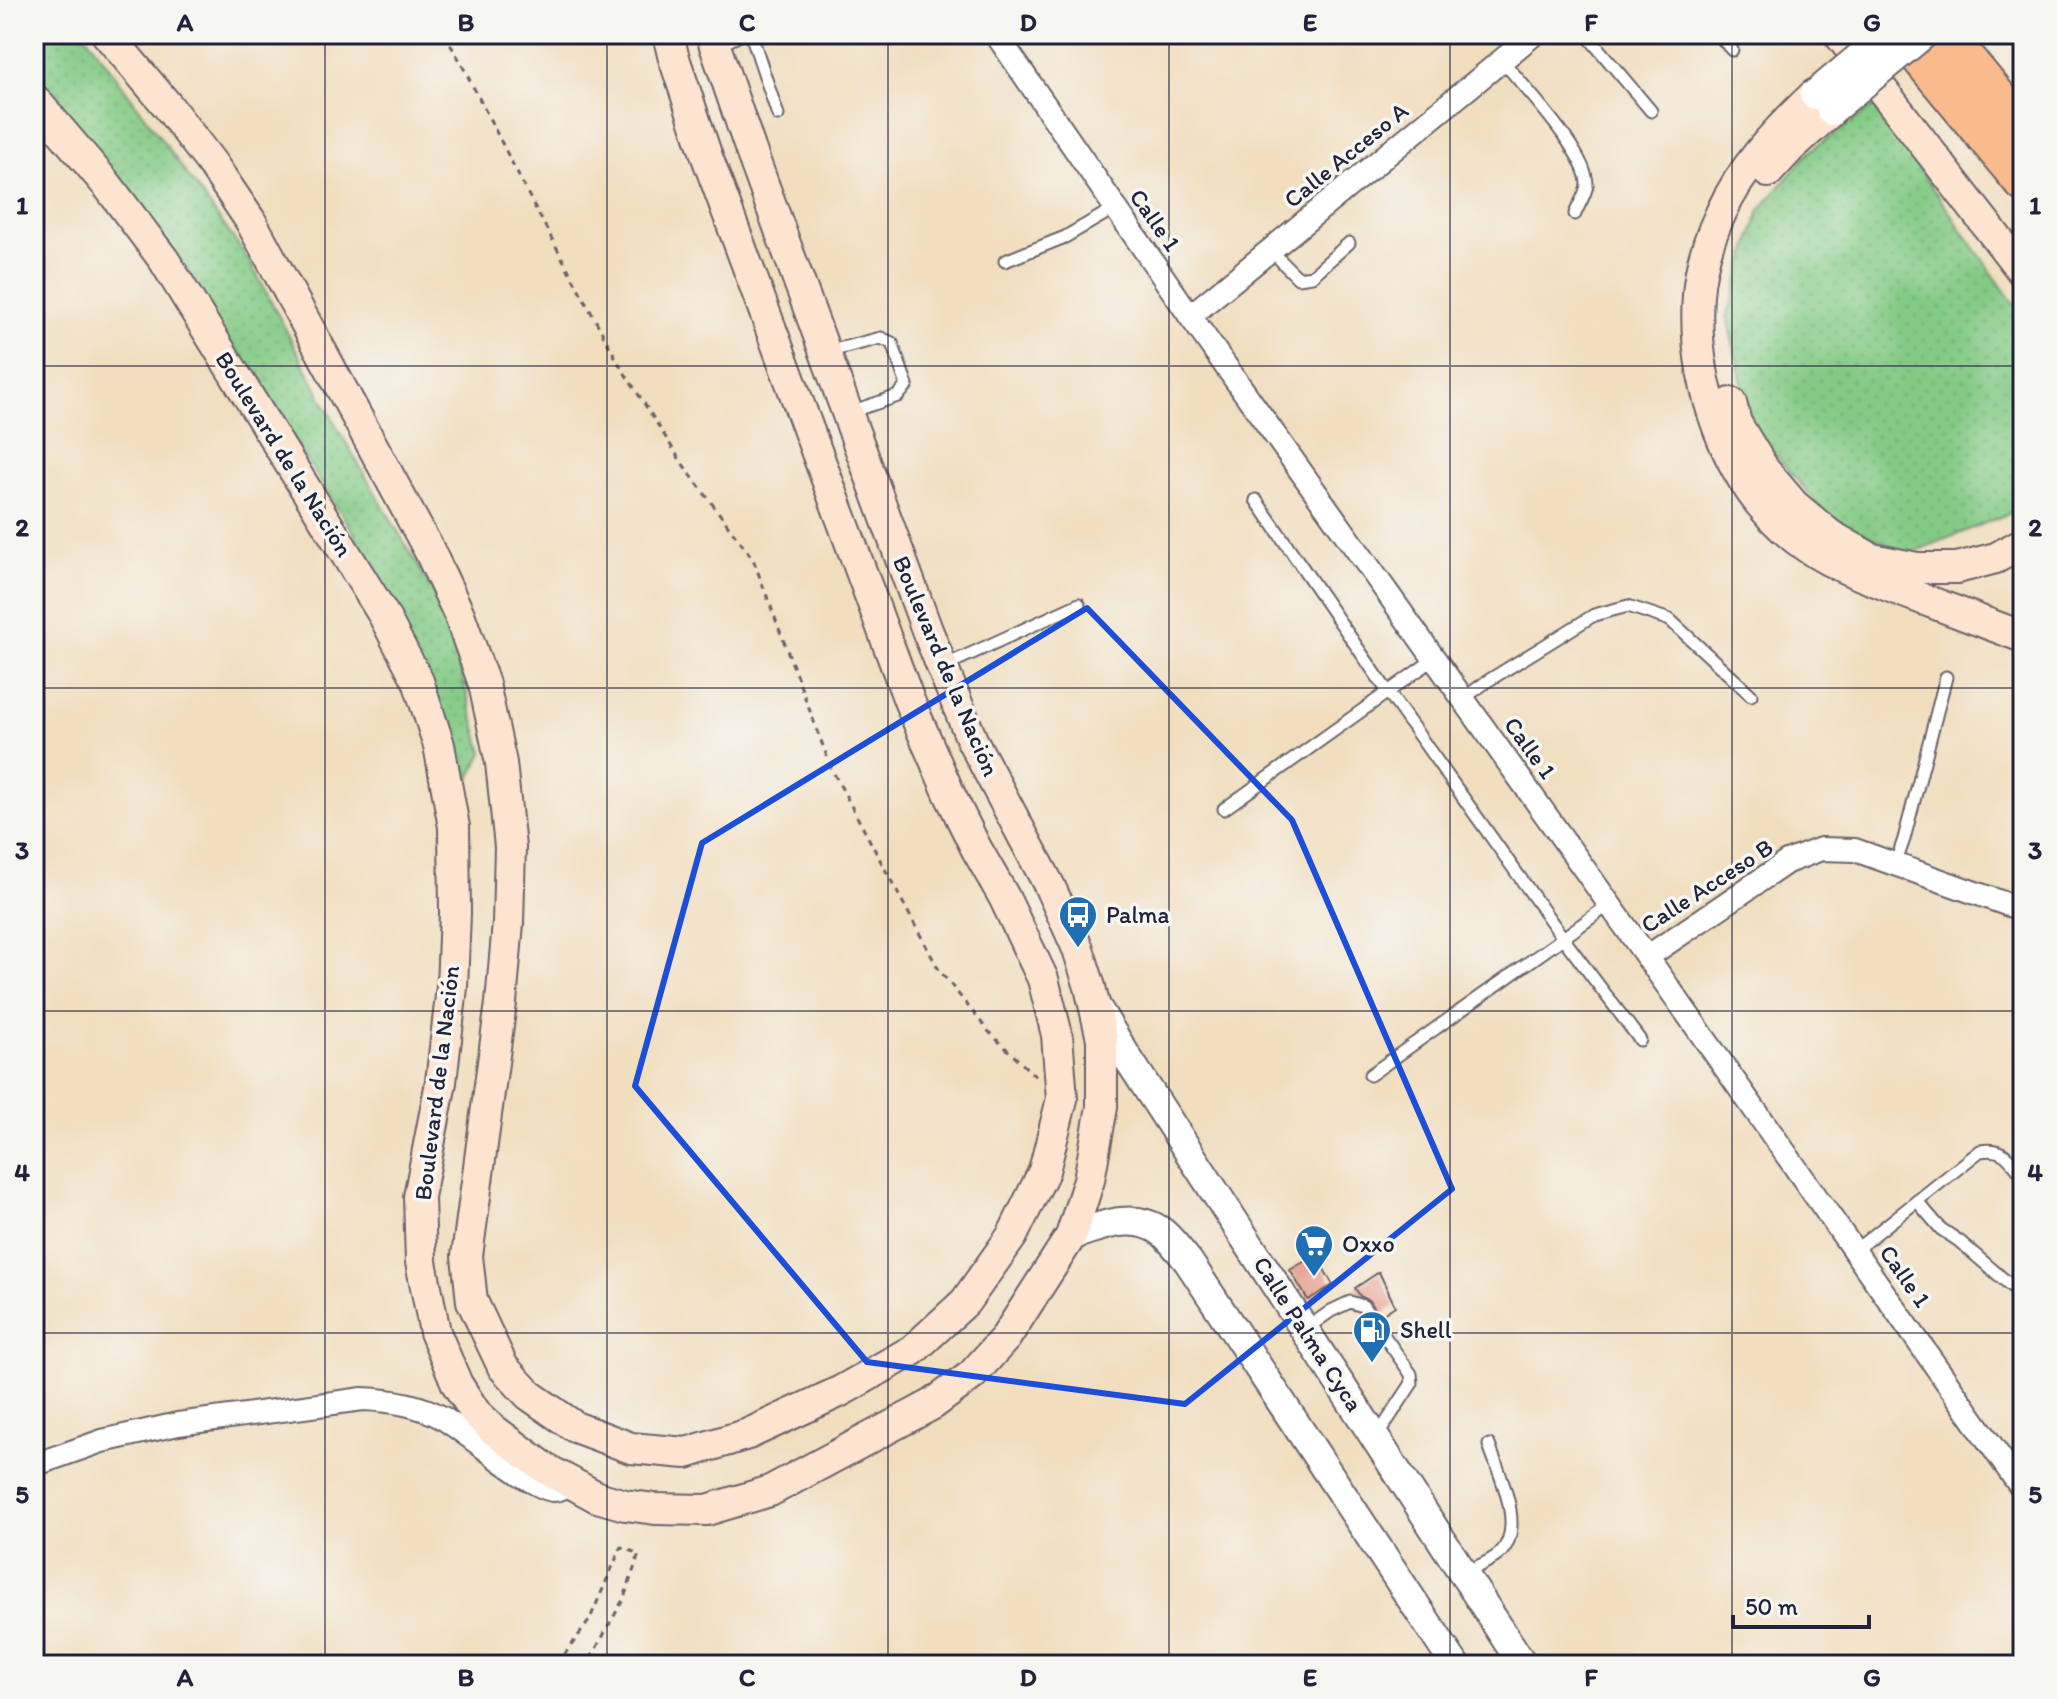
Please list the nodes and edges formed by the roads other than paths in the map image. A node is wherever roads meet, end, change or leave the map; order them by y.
1 (107, 34) edge
2 (668, 34) edge
3 (742, 34) edge
4 (751, 34) edge
5 (996, 34) edge
6 (1534, 34) edge
7 (1586, 34) edge
8 (1718, 34) edge
9 (1839, 34) edge
10 (1887, 34) edge
11 (1900, 34) edge
12 (1924, 34) edge
13 (1946, 34) edge
14 (712, 40) edge
15 (1732, 50) dead end
16 (1502, 60) junction
17 (34, 99) edge
18 (1823, 103) junction
19 (1651, 111) dead end
20 (778, 115) dead end
21 (2023, 127) edge
22 (2023, 183) edge
23 (1115, 208) junction
24 (1575, 214) dead end
25 (1349, 243) dead end
26 (1272, 250) junction
27 (1005, 261) dead end
28 (2023, 272) edge
29 (1190, 316) junction
30 (825, 353) junction
31 (847, 413) junction
32 (809, 427) junction
33 (1256, 500) dead end
34 (2023, 543) edge
35 (1079, 604) dead end
36 (2023, 637) edge
37 (1434, 659) junction
38 (942, 667) junction
39 (1946, 677) dead end
40 (1388, 692) junction
41 (1751, 695) dead end
42 (1463, 699) junction
43 (1224, 809) dead end
44 (1895, 865) junction
45 (1610, 904) junction
46 (2023, 910) edge
47 (1563, 938) junction
48 (1647, 957) junction
49 (1094, 1002) junction
50 (1640, 1040) dead end
51 (1370, 1075) dead end
52 (2023, 1176) edge
53 (1917, 1201) junction
54 (1071, 1236) junction
55 (1854, 1251) junction
56 (2023, 1296) edge
57 (1305, 1329) junction
58 (1376, 1439) junction
59 (1489, 1445) dead end
60 (34, 1465) edge
61 (571, 1483) junction
62 (2023, 1490) edge
63 (1463, 1573) junction
64 (1455, 1665) edge
65 (1523, 1665) edge

1 - 32 main road, Boulevard de la Nación
2 - 32 main road, Boulevard de la Nación
3 - 14 lane
4 - 20 lane
5 - 23 street, Calle 1
6 - 16 street, Calle Acceso A
7 - 19 lane
8 - 15 lane
9 - 28 main road
10 - 18 street, bridge
11 - 22 highway
12 - 18 street, bridge
13 - 21 highway
14 - 30 main road, Boulevard de la Nación
16 - 24 lane
16 - 26 street, Calle Acceso A
17 - 61 main road, Boulevard de la Nación
18 - 34 main road
18 - 36 main road
23 - 27 lane
23 - 29 street, Calle 1
25 - 26 lane
26 - 29 street, Calle Acceso A
29 - 37 street, Calle 1
30 - 31 main road, Boulevard de la Nación
30 - 31 lane
31 - 32 main road
31 - 38 main road, Boulevard de la Nación
33 - 40 lane
35 - 38 lane
37 - 40 lane
37 - 42 street, Calle 1
38 - 49 main road, Boulevard de la Nación
39 - 44 lane
40 - 43 lane
40 - 47 lane
41 - 42 lane
42 - 45 street, Calle 1
44 - 46 street, Calle Acceso B
44 - 48 street, Calle Acceso B
45 - 47 lane
45 - 48 street, Calle 1
47 - 50 lane
47 - 51 lane
48 - 55 street, Calle 1
49 - 54 main road, Boulevard de la Nación
49 - 57 street, Calle Palma Cyca
52 - 53 lane
53 - 55 lane
53 - 56 lane
54 - 61 main road, Boulevard de la Nación
54 - 64 street
55 - 62 street, Calle 1
57 - 58 street, Calle Palma Cyca
57 - 58 lane
58 - 63 street, Calle Palma Cyca
59 - 63 lane
60 - 61 street
63 - 65 street, Calle Palma Cyca

